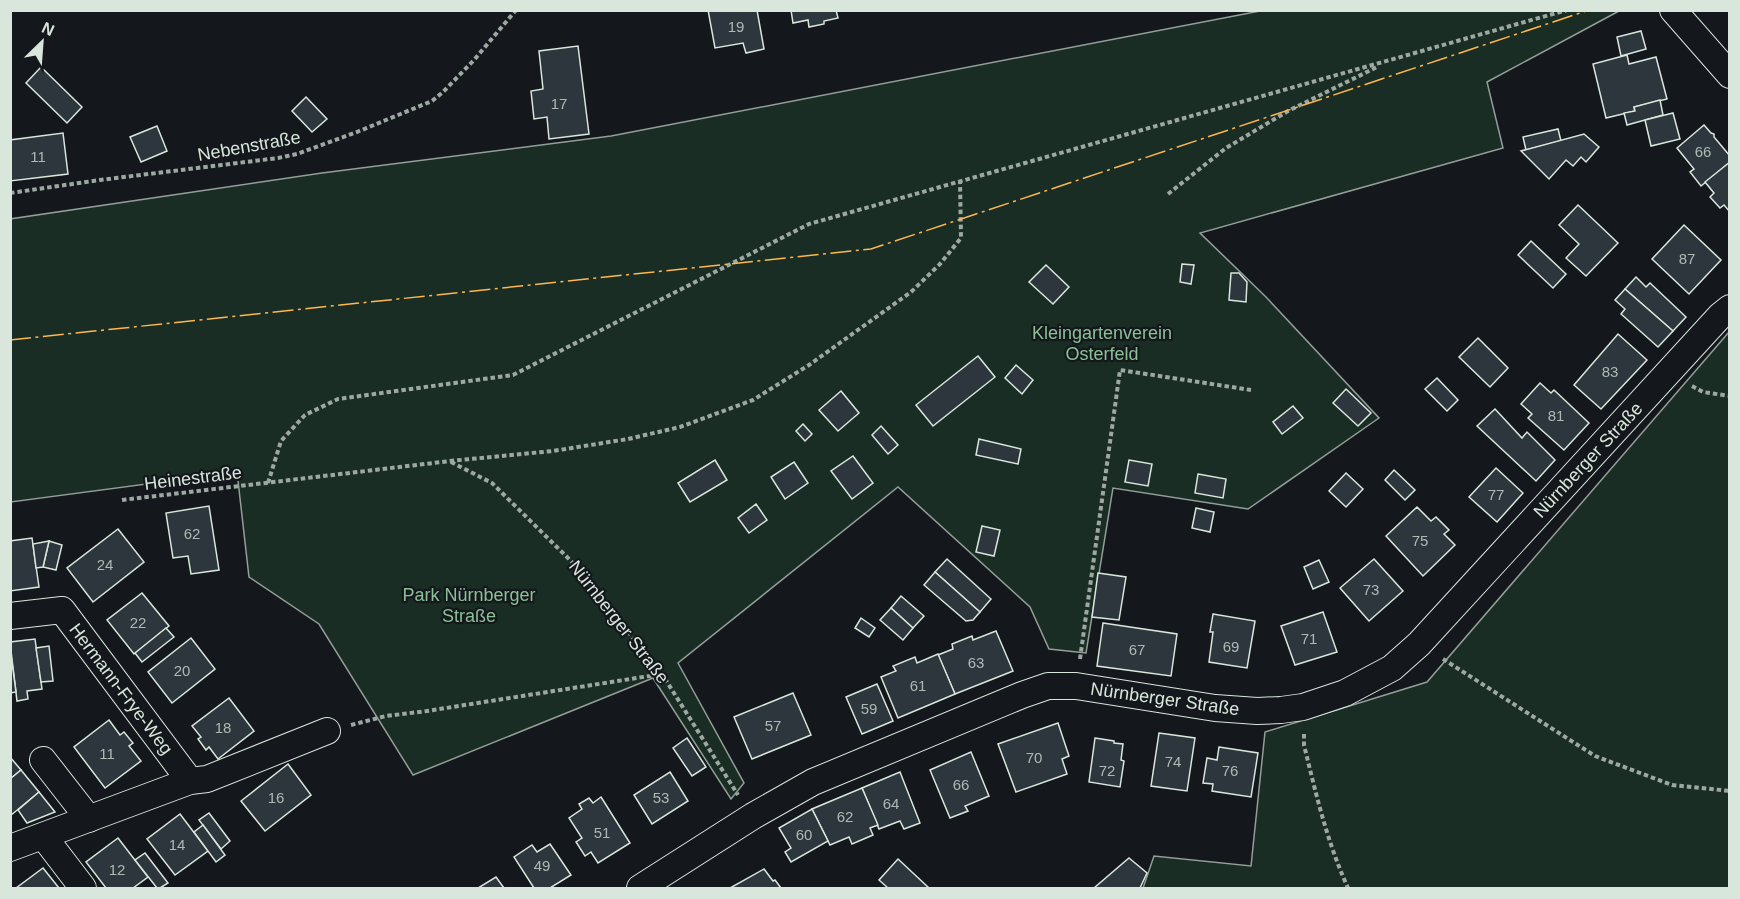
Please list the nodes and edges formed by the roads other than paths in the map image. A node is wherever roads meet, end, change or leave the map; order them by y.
1 (1673, 10) edge
2 (1730, 75) edge
3 (1730, 308) edge
4 (10, 616) edge
5 (327, 731) road end
6 (43, 760) dead end
7 (190, 781) junction
8 (89, 819) junction
9 (44, 837) junction
10 (10, 848) edge
11 (83, 888) edge
12 (640, 888) edge

1 - 2 street
3 - 12 street, Nürnberger Straße
4 - 7 street, Hermann-Frye-Weg
5 - 7 street
6 - 8 street
7 - 8 street
8 - 9 street
9 - 10 street
9 - 11 street

